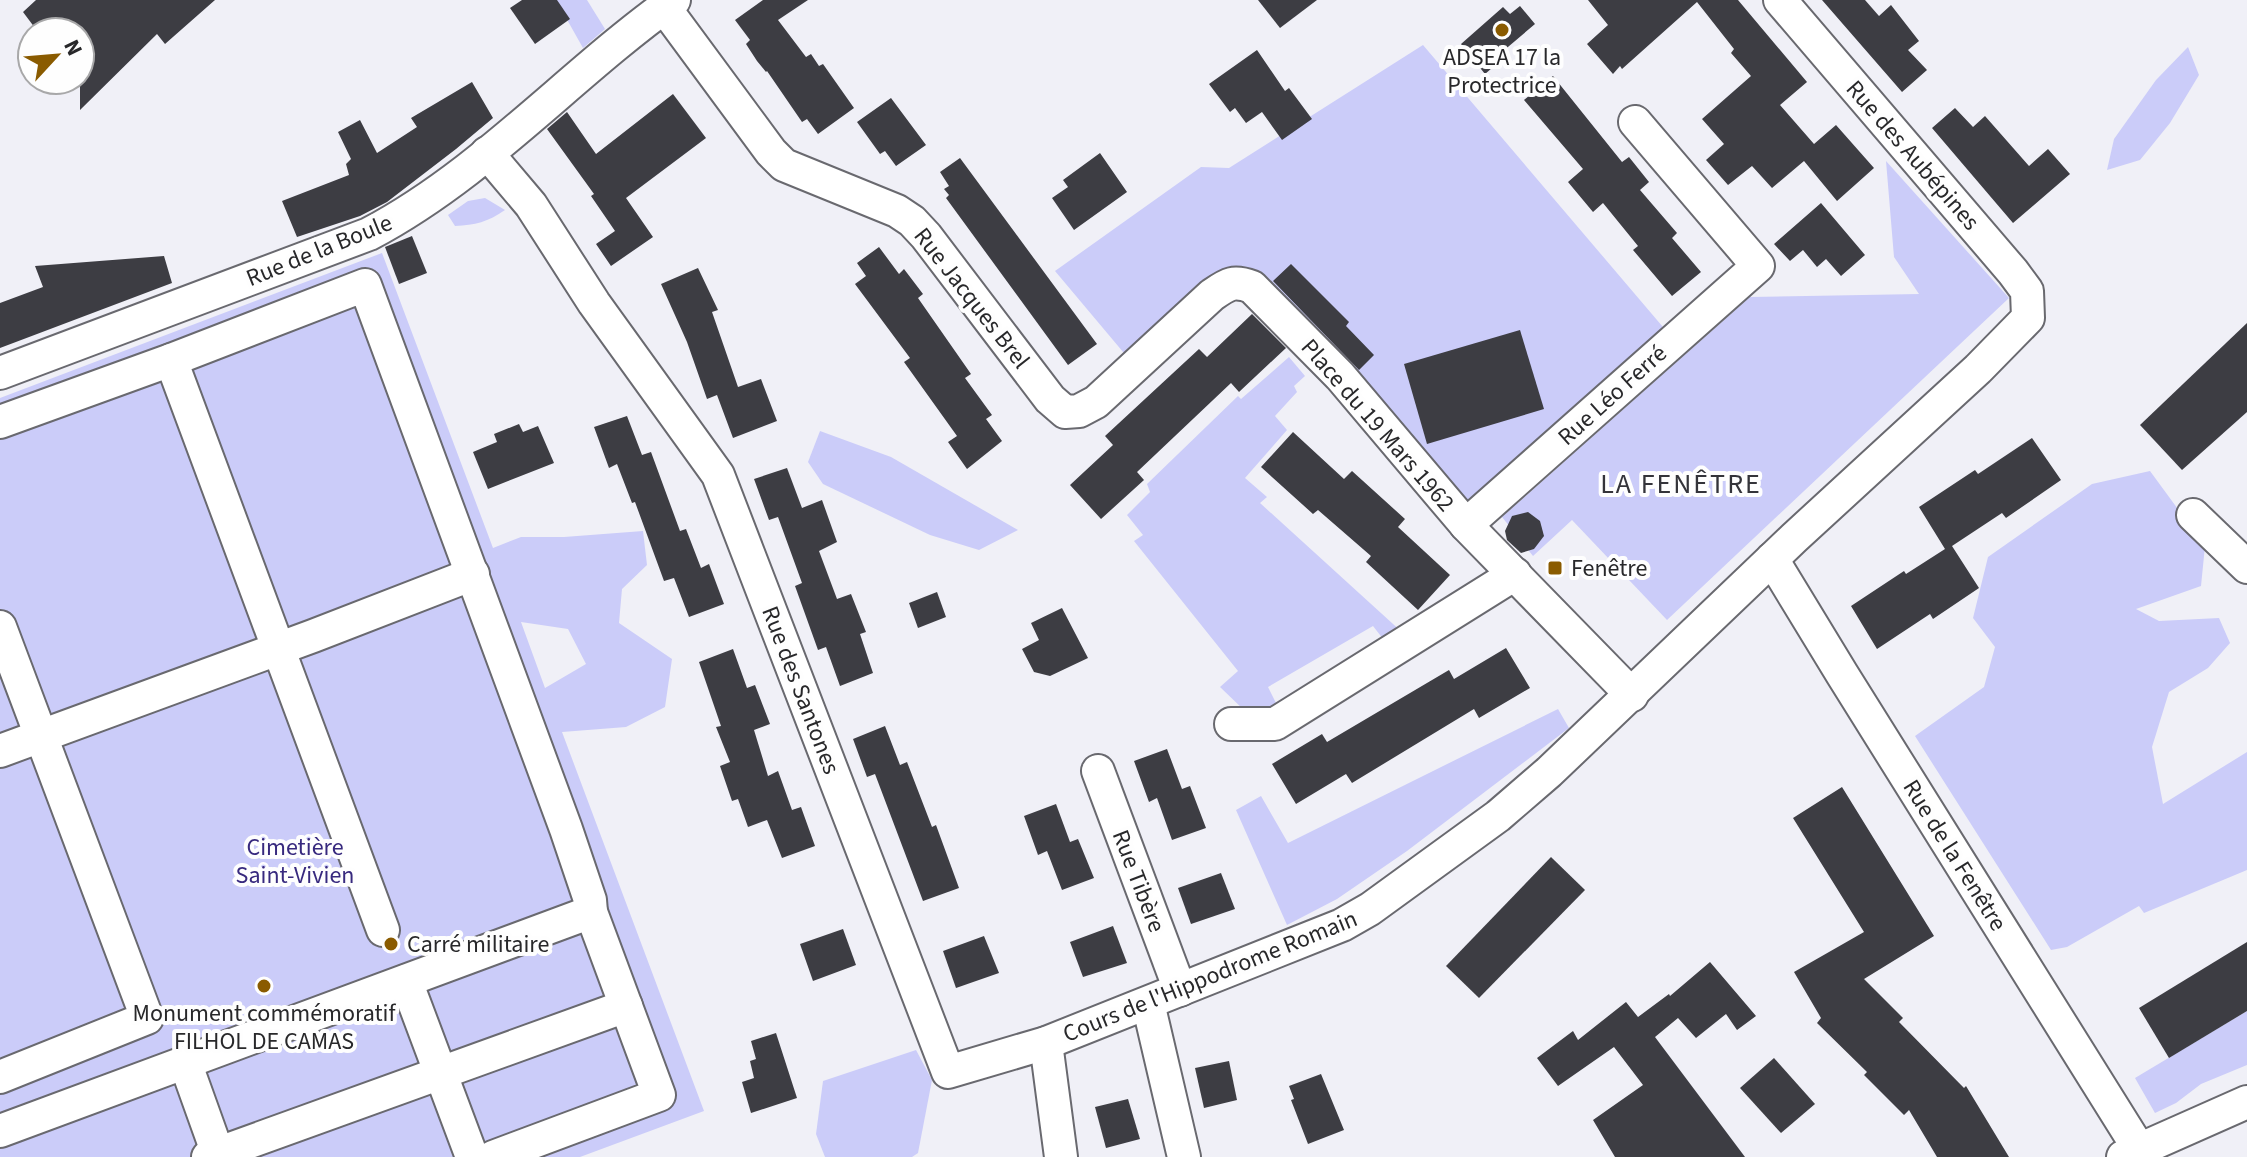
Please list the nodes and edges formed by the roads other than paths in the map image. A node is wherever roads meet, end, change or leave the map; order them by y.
1 (1780, 0) edge
2 (669, 4) edge
3 (1635, 122) dead end
4 (487, 153) junction
5 (1238, 282) joint
6 (2028, 318) joint
7 (171, 360) junction
8 (0, 373) edge
9 (0, 422) edge
10 (2193, 515) dead end
11 (1466, 525) junction
12 (1772, 559) junction
13 (2247, 567) edge
14 (473, 574) junction
15 (1515, 574) junction
16 (0, 627) edge
17 (279, 648) junction
18 (1632, 695) junction
19 (1231, 724) dead end
20 (41, 736) junction
21 (0, 751) edge
22 (1098, 771) dead end
23 (591, 912) junction
24 (383, 930) dead end
25 (406, 981) junction
26 (1180, 990) junction
27 (1148, 1003) junction
28 (626, 1006) junction
29 (1046, 1043) junction
30 (185, 1062) junction
31 (440, 1073) junction
32 (0, 1077) edge
33 (2247, 1102) edge
34 (0, 1131) edge
35 (2132, 1154) edge
36 (215, 1156) edge
37 (472, 1157) edge
38 (493, 1157) edge
39 (1061, 1157) edge
40 (1184, 1157) edge

1 - 6 street, Rue des Aubépines
2 - 4 street, Rue de la Boule
2 - 5 street, Rue Jacques Brel
3 - 11 street, Rue Léo Ferré
4 - 8 street, Rue de la Boule
4 - 29 street, Rue des Santones
5 - 11 street, Place du 19 Mars 1962
6 - 12 street, Cours de l'Hippodrome Romain
7 - 9 street
7 - 14 street
7 - 17 street
10 - 13 street
11 - 15 street, Place du 19 Mars 1962
12 - 18 street, Cours de l'Hippodrome Romain
12 - 35 street, Rue de la Fenêtre
14 - 17 street
14 - 23 street
15 - 18 street, Place du 19 Mars 1962
15 - 19 street
16 - 20 street
17 - 20 street
17 - 24 street
18 - 26 street, Cours de l'Hippodrome Romain
20 - 21 street
20 - 32 street
22 - 26 street, Rue Tibère
23 - 25 street
23 - 28 street
25 - 30 street
25 - 31 street
26 - 27 street, Cours de l'Hippodrome Romain
27 - 29 street, Cours de l'Hippodrome Romain
27 - 40 street
28 - 31 street
28 - 38 street
29 - 39 street
30 - 34 street
30 - 36 street
31 - 36 street
31 - 37 street
33 - 35 street

